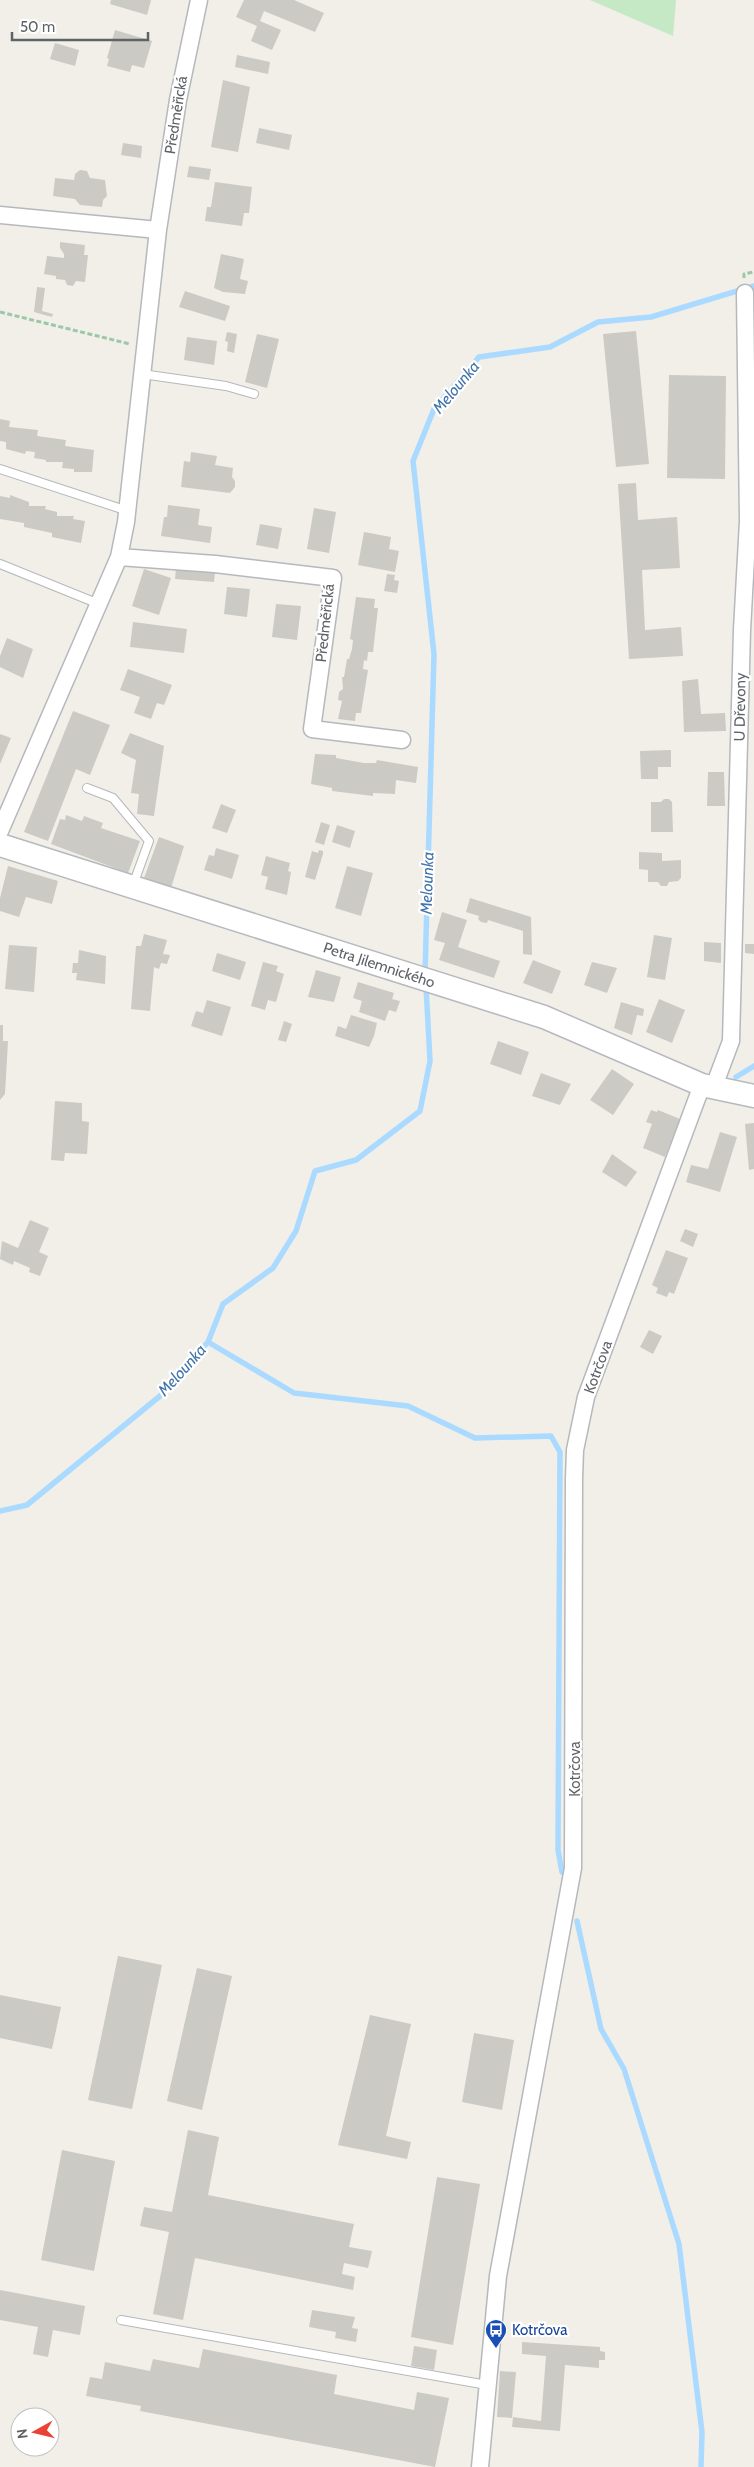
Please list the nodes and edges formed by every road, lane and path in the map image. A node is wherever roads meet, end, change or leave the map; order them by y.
1 (199, 0) edge
2 (0, 215) edge
3 (158, 230) junction
4 (754, 272) edge
5 (744, 274) dead end
6 (744, 292) dead end
7 (0, 312) edge
8 (145, 347) junction
9 (142, 374) junction
10 (254, 394) dead end
11 (0, 469) edge
12 (128, 511) junction
13 (119, 557) junction
14 (0, 564) edge
15 (99, 604) junction
16 (402, 740) dead end
17 (87, 788) dead end
18 (0, 831) edge
19 (0, 845) edge
20 (132, 886) junction
21 (707, 1087) junction
22 (754, 1096) edge
23 (122, 2320) dead end
24 (487, 2385) junction
25 (480, 2467) edge

1 - 3 street, Předměřická
2 - 3 street
3 - 8 street, Předměřická
4 - 5 path
6 - 21 street, U Dřevony
7 - 8 path
8 - 9 street, Předměřická
9 - 10 lane
9 - 12 street, Předměřická
11 - 12 lane
12 - 13 street, Předměřická
13 - 15 street, Předměřická
13 - 16 street, Předměřická
14 - 15 lane
15 - 18 street, Předměřická
17 - 20 lane
19 - 20 street, Petra Jilemnického
20 - 21 street, Petra Jilemnického
21 - 22 street, Petra Jilemnického
21 - 24 street, Kotrčova
23 - 24 lane
24 - 25 street, Kotrčova

